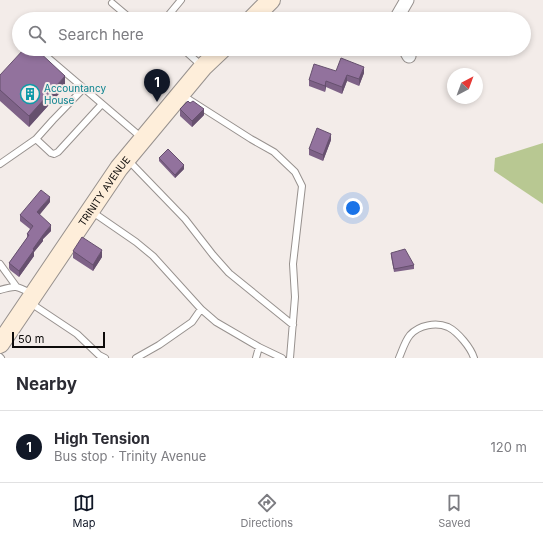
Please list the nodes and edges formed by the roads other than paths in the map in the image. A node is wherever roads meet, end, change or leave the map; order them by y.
1 (181, 0) edge
2 (270, 0) edge
3 (407, 0) edge
4 (112, 3) dead end
5 (123, 12) edge
6 (171, 12) edge
7 (259, 12) edge
8 (400, 12) edge
9 (46, 56) edge
10 (191, 56) edge
11 (215, 56) edge
12 (203, 67) junction
13 (84, 88) junction
14 (181, 94) junction
15 (102, 104) junction
16 (36, 139) junction
17 (144, 139) junction
18 (127, 159) junction
19 (0, 164) edge
20 (91, 210) junction
21 (0, 264) edge
22 (16, 286) junction
23 (0, 290) edge
24 (31, 299) junction
25 (202, 309) junction
26 (293, 325) junction
27 (0, 344) edge
28 (259, 347) junction
29 (105, 358) edge
30 (136, 358) edge
31 (256, 358) edge
32 (282, 358) edge
33 (290, 358) edge
34 (399, 358) edge
35 (474, 358) edge

1 - 6 lane
2 - 7 street
3 - 8 street
4 - 5 lane
9 - 13 lane
10 - 12 lane
11 - 12 street, TRINITY AVENUE
12 - 14 street, TRINITY AVENUE
13 - 15 lane
13 - 16 lane
14 - 17 street, TRINITY AVENUE
14 - 26 lane
15 - 16 lane
15 - 17 lane
16 - 19 lane
17 - 18 street, TRINITY AVENUE
18 - 20 street, TRINITY AVENUE
18 - 26 lane
20 - 24 street, TRINITY AVENUE
20 - 25 lane
21 - 22 lane
22 - 23 lane
22 - 24 lane
24 - 27 street, TRINITY AVENUE
24 - 29 lane
25 - 28 lane
25 - 30 lane
26 - 33 lane
28 - 31 lane
28 - 32 lane
34 - 35 lane

